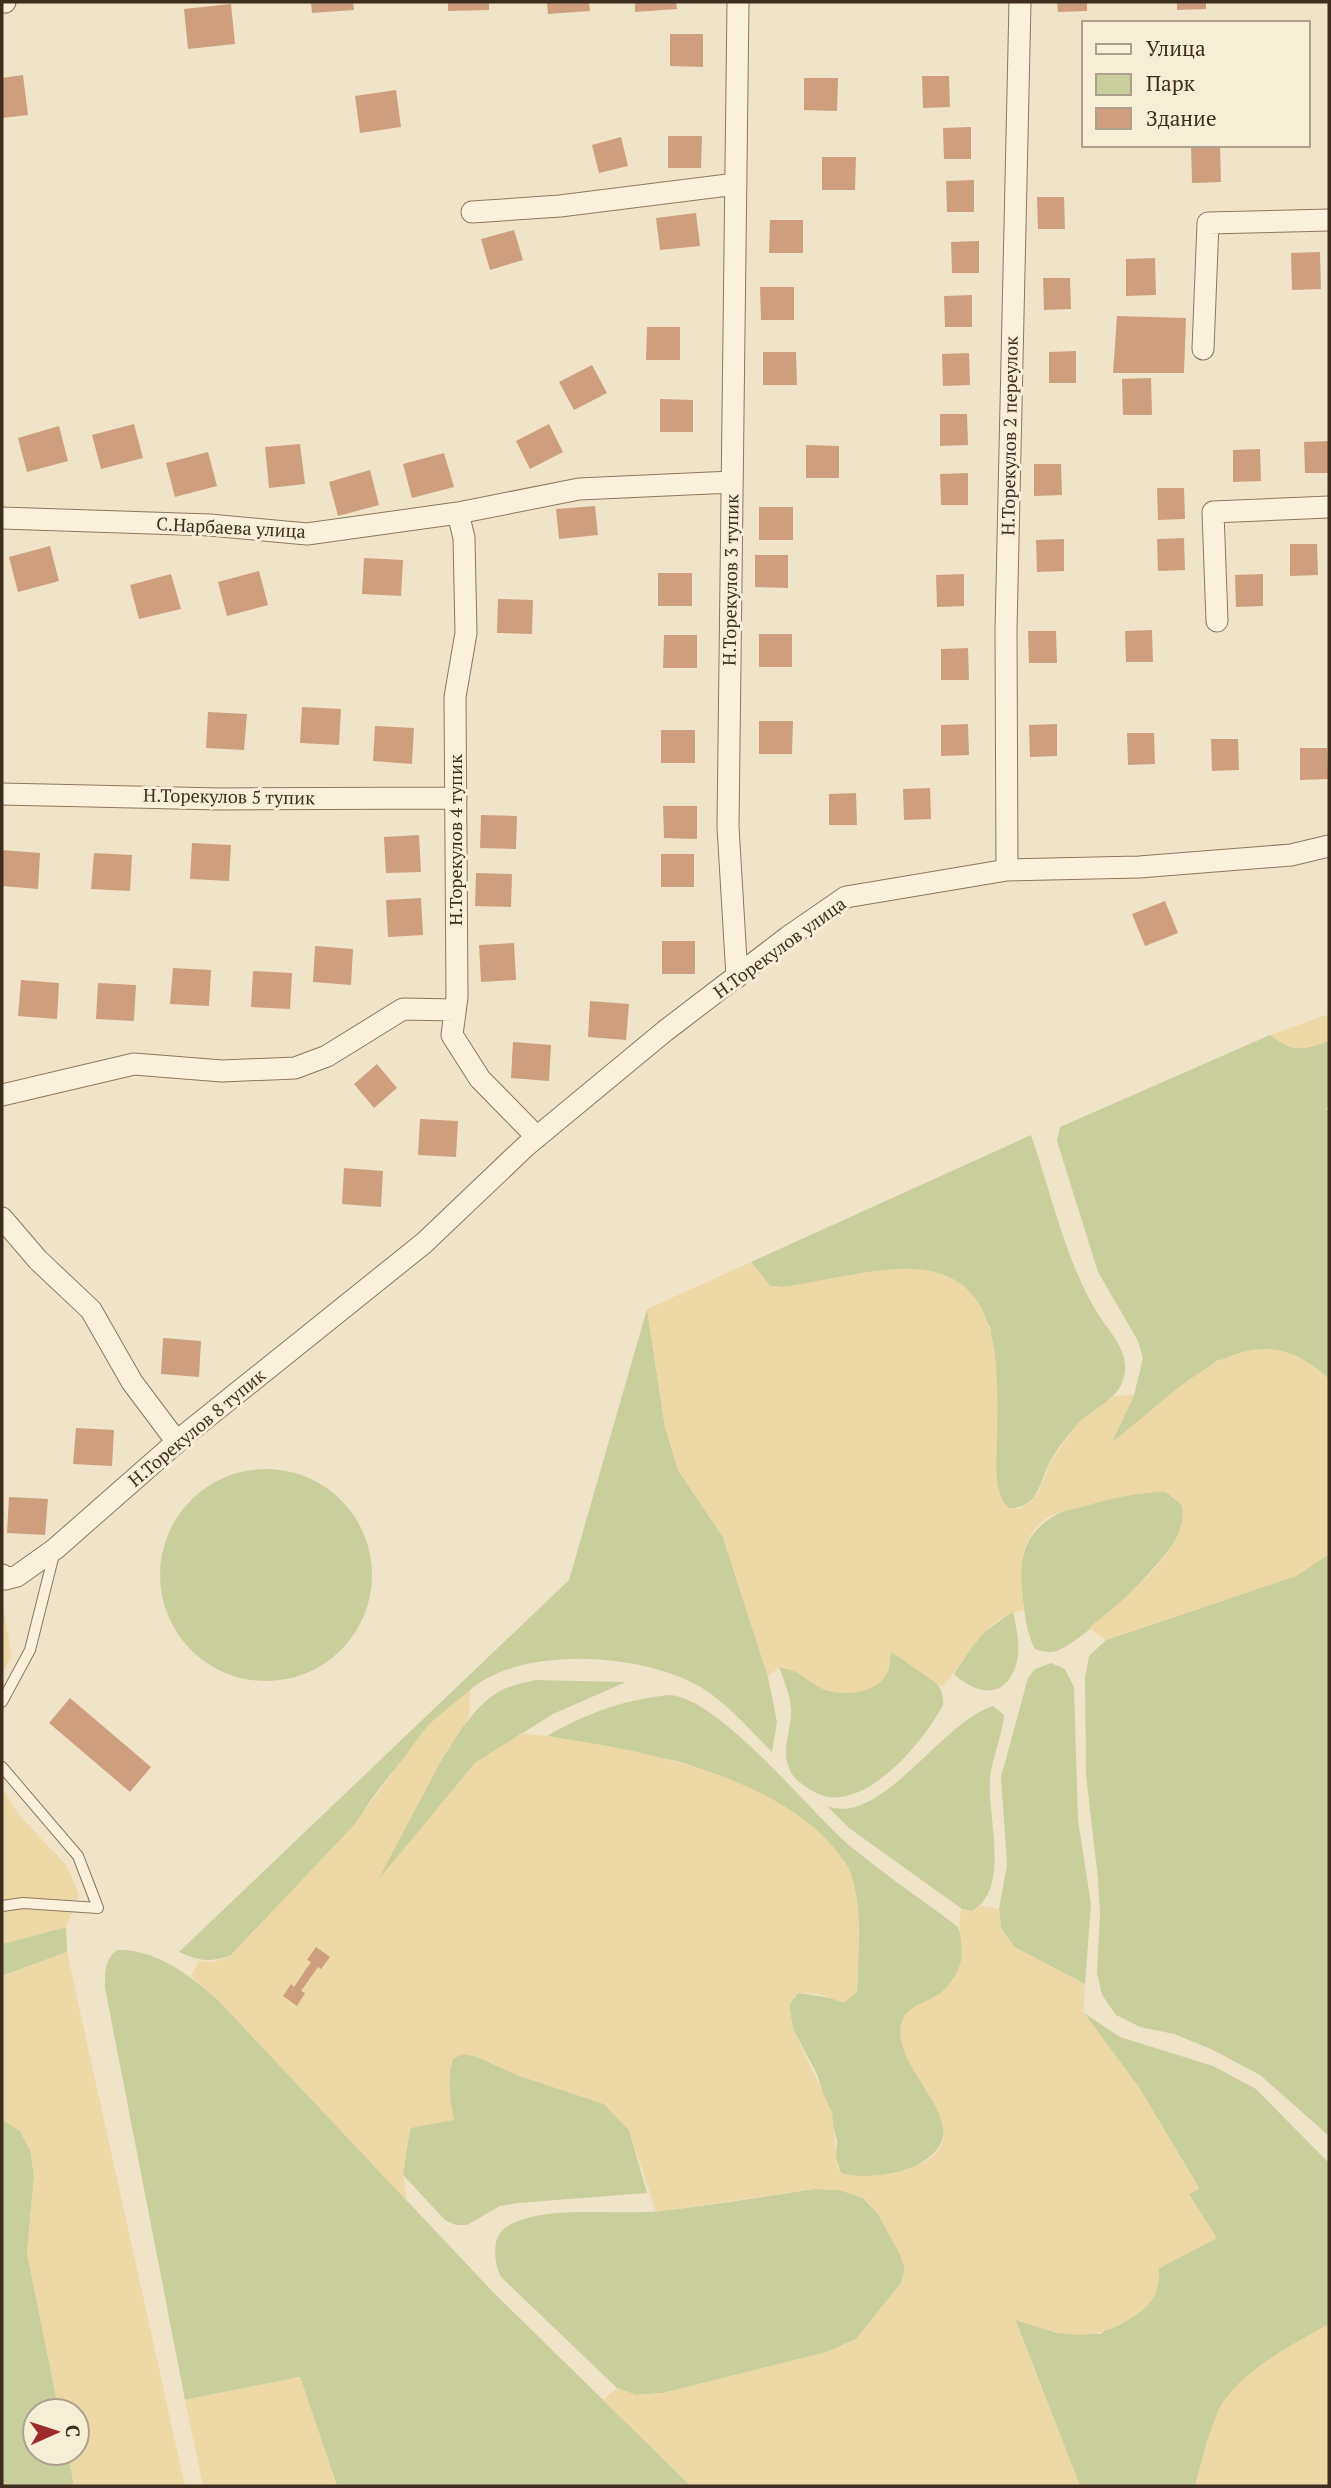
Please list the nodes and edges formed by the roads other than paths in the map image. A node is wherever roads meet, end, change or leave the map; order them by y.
1 (738, 2) edge
2 (1020, 2) edge
3 (736, 184) junction
4 (472, 212) dead end
5 (1329, 220) edge
6 (1203, 349) dead end
7 (732, 482) junction
8 (1329, 507) edge
9 (458, 513) junction
10 (2, 518) edge
11 (1217, 621) dead end
12 (2, 794) edge
13 (456, 798) junction
14 (1329, 846) edge
15 (1007, 870) junction
16 (737, 977) junction
17 (455, 1010) junction
18 (2, 1095) edge
19 (537, 1137) junction
20 (2, 1218) edge
21 (340, 1310) joint
22 (177, 1442) junction
23 (55, 1549) junction
24 (2, 1575) edge
25 (2, 1702) edge
26 (2, 1767) edge
27 (2, 1906) edge

1 - 3 street, Н.Торекулов 3 тупик
2 - 15 street, Н.Торекулов 2 переулок
3 - 4 street
3 - 7 street, Н.Торекулов 3 тупик
5 - 6 street
7 - 9 street, С.Нарбаева улица
7 - 16 street, Н.Торекулов 3 тупик
8 - 11 street
9 - 10 street, С.Нарбаева улица
9 - 13 street, Н.Торекулов 4 тупик
12 - 13 street, Н.Торекулов 5 тупик
13 - 17 street, Н.Торекулов 4 тупик
14 - 15 street, Н.Торекулов улица
15 - 16 street, Н.Торекулов улица
16 - 19 street, Н.Торекулов улица
17 - 18 street
17 - 19 street, Н.Торекулов 4 тупик
19 - 21 street, Н.Торекулов улица
20 - 22 street
21 - 22 street, Н.Торекулов 8 тупик
22 - 23 street, Н.Торекулов 8 тупик
23 - 24 street, Н.Торекулов 8 тупик
23 - 25 lane
26 - 27 lane

